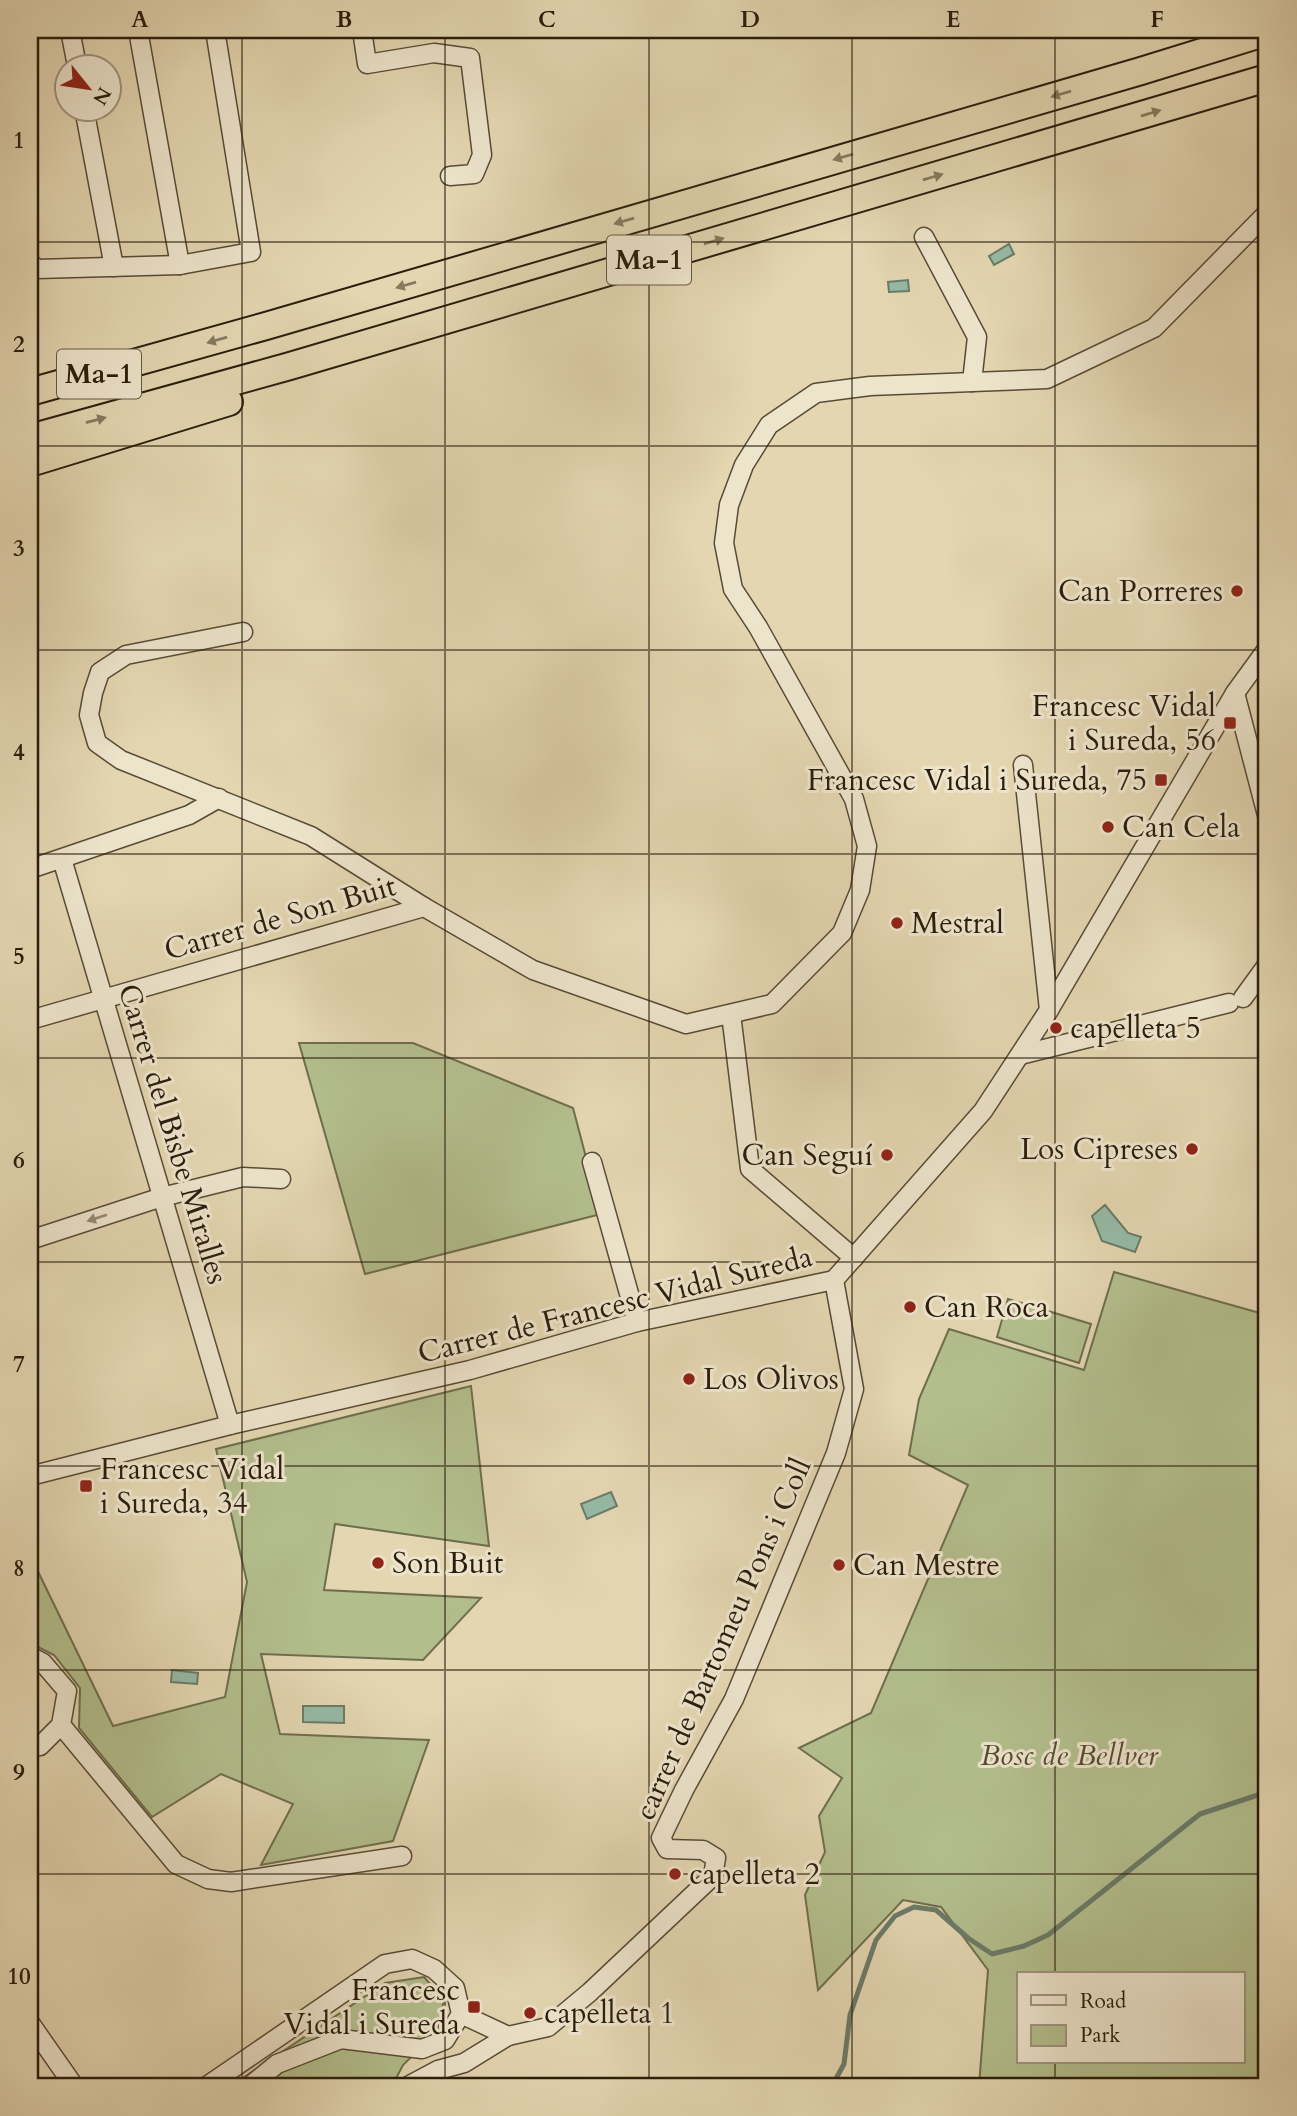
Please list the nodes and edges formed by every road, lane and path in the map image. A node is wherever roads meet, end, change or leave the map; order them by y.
1 (70, 30) edge
2 (138, 30) edge
3 (215, 30) edge
4 (362, 30) edge
5 (1267, 32) edge
6 (74, 52) edge
7 (1267, 78) edge
8 (87, 122) edge
9 (450, 176) dead end
10 (1267, 213) edge
11 (924, 237) dead end
12 (30, 263) edge
13 (180, 265) junction
14 (114, 267) junction
15 (557, 287) junction
16 (168, 354) junction
17 (30, 374) edge
18 (972, 382) junction
19 (30, 393) edge
20 (30, 438) edge
21 (30, 463) edge
22 (243, 632) dead end
23 (1267, 649) edge
24 (1235, 692) junction
25 (1023, 765) dead end
26 (219, 798) junction
27 (1267, 815) edge
28 (62, 859) junction
29 (30, 869) edge
30 (424, 907) junction
31 (1267, 965) edge
32 (103, 997) junction
33 (1049, 1010) junction
34 (732, 1014) junction
35 (30, 1020) edge
36 (1020, 1055) junction
37 (592, 1162) dead end
38 (281, 1179) dead end
39 (162, 1197) junction
40 (30, 1240) edge
41 (854, 1258) junction
42 (834, 1280) junction
43 (638, 1322) junction
44 (230, 1425) junction
45 (30, 1476) edge
46 (30, 1656) edge
47 (61, 1725) junction
48 (30, 1747) edge
49 (402, 1856) dead end
50 (461, 2014) junction
51 (30, 2023) edge
52 (508, 2036) junction
53 (74, 2086) edge
54 (207, 2086) edge
55 (250, 2086) edge
56 (409, 2086) edge

1 - 6 street
2 - 13 street
3 - 13 street
4 - 9 street
5 -> 16 highway, Ma-1
15 -> 7 highway, Ma-1
8 - 14 street
10 - 18 street
11 - 18 street
12 - 14 street
13 - 14 street
20 -> 15 highway, Ma-1
15 - 21 highway
16 - 17 highway
16 - 19 highway, Ma-1
18 - 34 street
22 - 26 street
23 - 24 street, Carrer de Francesc Vidal Sureda
24 - 27 street
24 - 33 street, Carrer de Francesc Vidal Sureda
25 - 33 street
26 - 28 street
26 - 30 street
28 - 29 street
28 - 32 street, Carrer del Bisbe Miralles
30 - 32 street, Carrer de Son Buit
30 - 34 street
31 - 36 street
32 - 35 street, Carrer de Son Buit
32 - 39 street, Carrer del Bisbe Miralles
33 - 36 street, Carrer de Francesc Vidal Sureda
34 - 41 street
36 - 41 street, Carrer de Francesc Vidal Sureda
37 - 43 street
38 - 39 street
39 -> 40 street
39 - 44 street, Carrer del Bisbe Miralles
41 - 42 street, Carrer de Francesc Vidal Sureda
42 - 43 street, Carrer de Francesc Vidal Sureda
42 - 52 street, carrer de Bartomeu Pons i Coll
43 - 44 street, Carrer de Francesc Vidal Sureda
44 - 45 street, Carrer de Francesc Vidal Sureda
46 - 47 street
47 - 48 street
47 - 49 street
50 - 52 street
50 - 54 street
50 - 55 street
51 - 53 street
52 - 56 street

